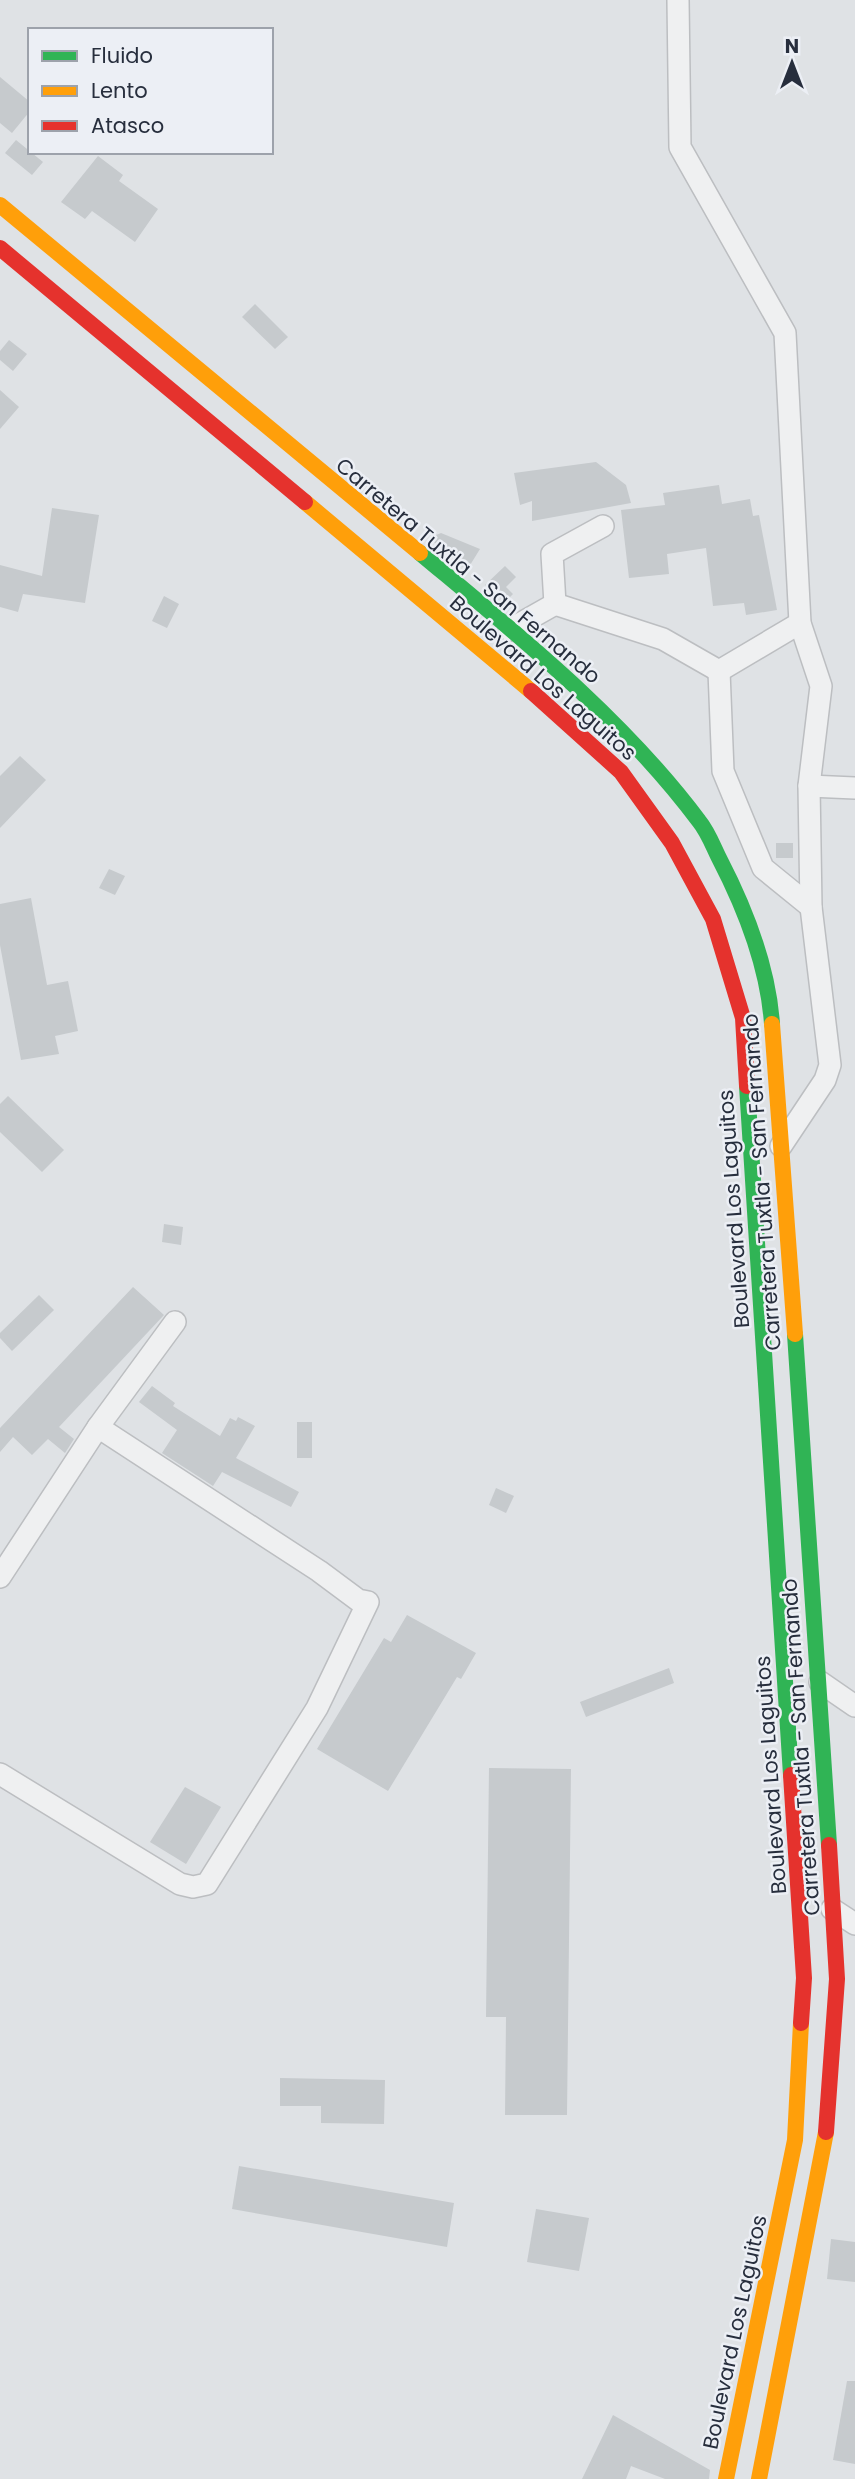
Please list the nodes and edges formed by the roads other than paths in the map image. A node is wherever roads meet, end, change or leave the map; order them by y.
1 (678, 0) edge
2 (0, 205) edge
3 (0, 248) edge
4 (603, 526) dead end
5 (555, 604) junction
6 (800, 623) junction
7 (509, 630) junction
8 (719, 671) junction
9 (809, 786) junction
10 (855, 789) edge
11 (811, 907) junction
12 (780, 1146) junction
13 (175, 1322) dead end
14 (98, 1427) junction
15 (0, 1577) edge
16 (820, 1682) junction
17 (855, 1706) edge
18 (0, 1774) edge
19 (826, 1807) junction
20 (794, 1808) junction
21 (832, 1909) junction
22 (855, 1924) edge
23 (726, 2479) edge
24 (759, 2479) edge

1 - 6 street
2 - 7 main road, Carretera Tuxtla - San Fernando
3 - 20 main road, Boulevard Los Laguitos
4 - 5 street
5 - 7 street
5 - 8 street
6 - 8 street
6 - 9 street
7 - 12 main road, Carretera Tuxtla - San Fernando
8 - 11 street
9 - 10 street
9 - 11 street
11 - 12 street
12 - 16 main road, Carretera Tuxtla - San Fernando
13 - 14 street
14 - 15 street
14 - 18 street
16 - 17 street
16 - 19 main road, Carretera Tuxtla - San Fernando
19 - 20 main road
19 - 21 main road, Carretera Tuxtla - San Fernando
20 - 23 main road, Boulevard Los Laguitos
21 - 22 street
21 - 24 main road, Carretera Tuxtla - San Fernando

